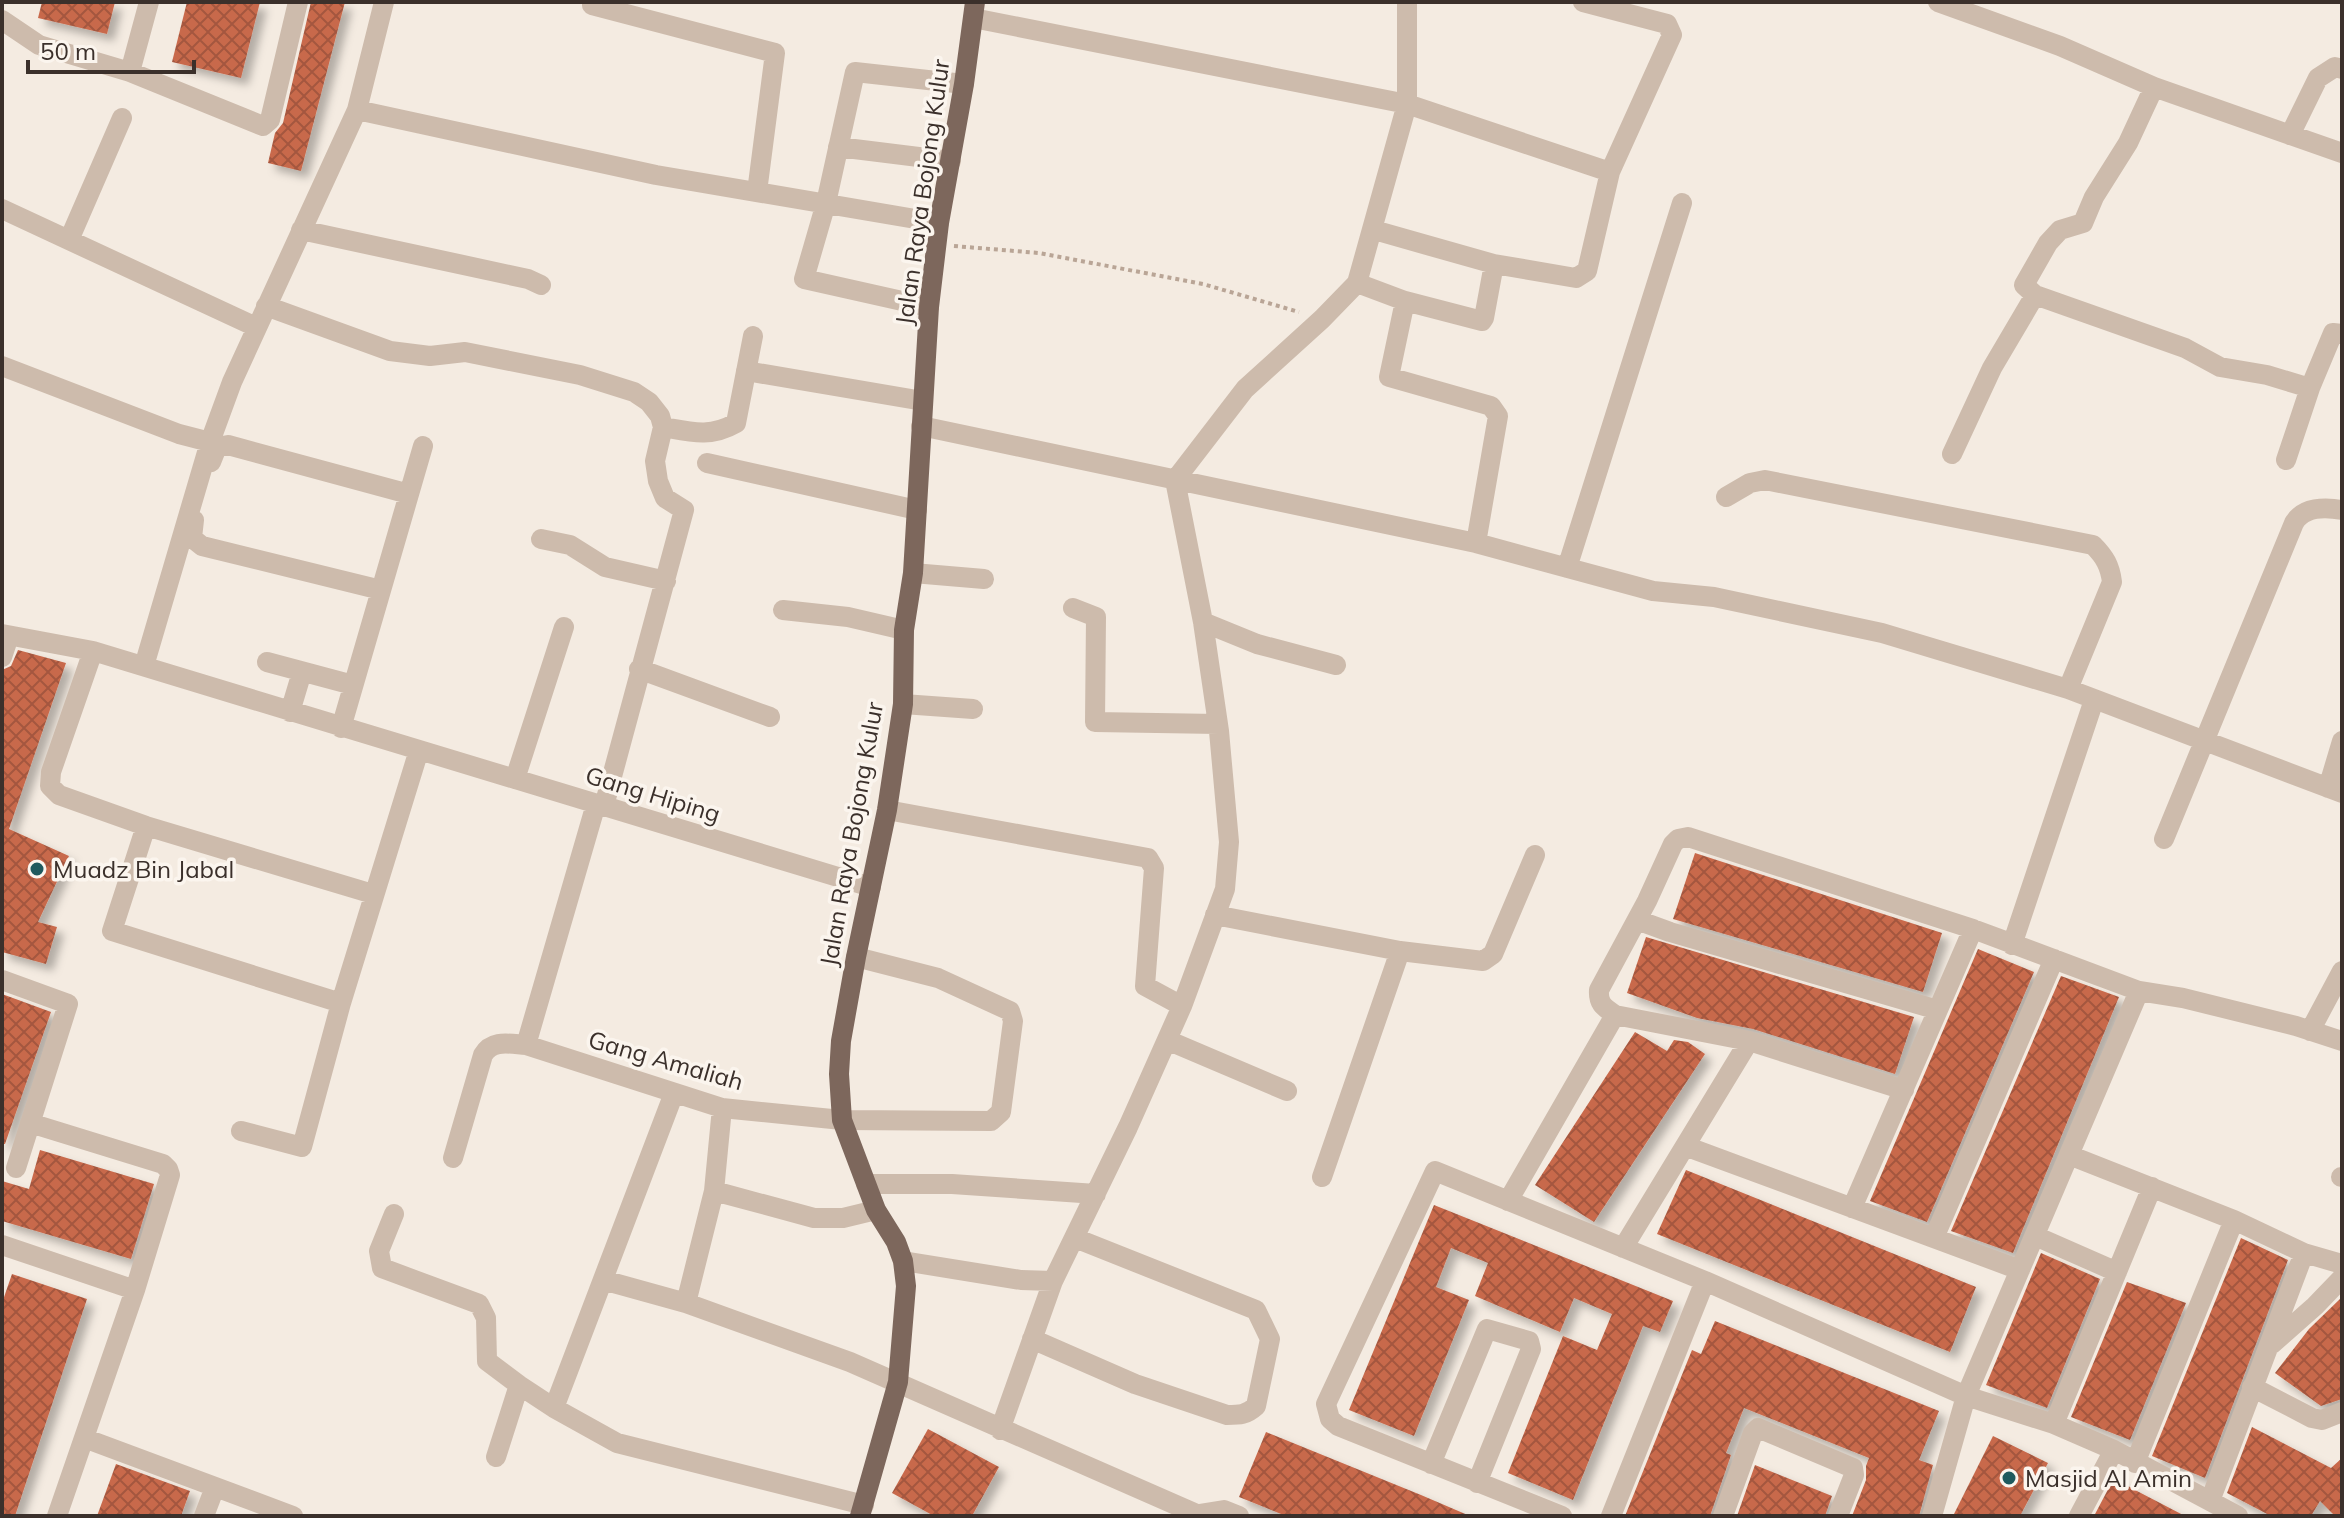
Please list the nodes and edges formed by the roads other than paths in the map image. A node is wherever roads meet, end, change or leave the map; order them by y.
1 (12, 2) edge
2 (149, 2) edge
3 (298, 2) edge
4 (384, 2) edge
5 (1407, 2) edge
6 (1583, 2) edge
7 (1938, 2) edge
8 (592, 5) dead end
9 (1648, 9) edge
10 (974, 10) edge
11 (4, 21) edge
12 (2342, 69) edge
13 (130, 72) junction
14 (964, 84) junction
15 (2154, 87) junction
16 (1407, 104) junction
17 (357, 110) junction
18 (122, 118) dead end
19 (2290, 135) junction
20 (838, 147) junction
21 (2342, 153) edge
22 (951, 161) junction
23 (1610, 172) junction
24 (757, 192) junction
25 (826, 203) junction
26 (1682, 203) dead end
27 (2, 209) edge
28 (939, 223) junction
29 (301, 230) junction
30 (1374, 230) junction
31 (69, 240) junction
32 (1494, 264) junction
33 (1357, 283) junction
34 (541, 285) dead end
35 (2035, 295) junction
36 (1405, 301) junction
37 (266, 306) junction
38 (929, 307) junction
39 (256, 327) junction
40 (2342, 334) edge
41 (753, 336) dead end
42 (2, 366) edge
43 (746, 371) junction
44 (2310, 388) junction
45 (923, 401) junction
46 (921, 426) junction
47 (663, 427) junction
48 (210, 442) junction
49 (423, 446) dead end
50 (1952, 454) dead end
51 (2286, 460) dead end
52 (707, 463) dead end
53 (1175, 480) junction
54 (409, 494) junction
55 (1726, 497) dead end
56 (917, 510) junction
57 (2342, 510) edge
58 (541, 539) dead end
59 (1476, 543) junction
60 (1567, 568) junction
61 (913, 573) junction
62 (984, 579) dead end
63 (666, 581) junction
64 (381, 590) junction
65 (1073, 608) dead end
66 (783, 610) dead end
67 (1203, 622) junction
68 (564, 627) dead end
69 (904, 630) junction
70 (6, 635) edge
71 (93, 651) junction
72 (2, 657) edge
73 (267, 662) dead end
74 (1336, 665) dead end
75 (144, 666) junction
76 (639, 669) junction
77 (302, 672) junction
78 (353, 685) junction
79 (2068, 689) junction
80 (2094, 700) junction
81 (903, 704) junction
82 (973, 709) dead end
83 (290, 712) junction
84 (770, 717) dead end
85 (1218, 724) junction
86 (341, 728) junction
87 (2342, 741) edge
88 (2206, 742) junction
89 (419, 750) junction
90 (515, 779) junction
91 (2335, 790) edge
92 (600, 805) junction
93 (887, 810) junction
94 (146, 826) junction
95 (2164, 839) dead end
96 (1535, 855) dead end
97 (871, 887) junction
98 (373, 894) junction
99 (1215, 915) junction
100 (1637, 920) junction
101 (1973, 929) junction
102 (2012, 945) junction
103 (1400, 951) junction
104 (856, 957) junction
105 (2054, 959) junction
106 (2342, 971) edge
107 (2, 980) edge
108 (2139, 991) junction
109 (341, 1003) junction
110 (1182, 1006) junction
111 (1938, 1010) junction
112 (1615, 1015) junction
113 (2310, 1031) junction
114 (1167, 1040) junction
115 (1749, 1041) junction
116 (2342, 1041) edge
117 (526, 1045) junction
118 (1904, 1090) junction
119 (1287, 1091) dead end
120 (674, 1093) junction
121 (722, 1108) junction
122 (842, 1120) junction
123 (30, 1123) junction
124 (241, 1131) dead end
125 (1685, 1146) junction
126 (2069, 1155) junction
127 (453, 1158) dead end
128 (16, 1168) dead end
129 (1322, 1177) dead end
130 (866, 1184) junction
131 (2152, 1187) junction
132 (714, 1191) junction
133 (1096, 1194) junction
134 (1508, 1201) junction
135 (1852, 1208) junction
136 (876, 1210) junction
137 (394, 1214) dead end
138 (2234, 1220) junction
139 (2035, 1236) junction
140 (1075, 1238) junction
141 (1934, 1238) junction
142 (2, 1245) edge
143 (1623, 1248) junction
144 (2304, 1253) junction
145 (903, 1261) junction
146 (2342, 1264) edge
147 (2020, 1270) junction
148 (2117, 1272) junction
149 (2342, 1278) edge
150 (603, 1280) junction
151 (1053, 1281) junction
152 (1705, 1281) junction
153 (135, 1290) junction
154 (686, 1303) junction
155 (1032, 1339) junction
156 (2269, 1347) junction
157 (898, 1382) junction
158 (519, 1385) junction
159 (2252, 1387) junction
160 (1966, 1396) junction
161 (554, 1408) junction
162 (2342, 1412) edge
163 (2054, 1424) junction
164 (1000, 1430) junction
165 (84, 1438) junction
166 (2114, 1450) junction
167 (496, 1457) dead end
168 (2135, 1463) junction
169 (1431, 1464) junction
170 (1477, 1483) junction
171 (215, 1487) junction
172 (2210, 1501) junction
173 (862, 1511) edge
174 (1200, 1515) edge
175 (57, 1516) edge
176 (204, 1516) edge
177 (293, 1516) edge
178 (1239, 1516) edge
179 (1562, 1516) edge
180 (1611, 1516) edge
181 (1723, 1516) edge
182 (1838, 1516) edge
183 (1932, 1516) edge
184 (2079, 1516) edge
185 (2238, 1516) edge

1 - 11 street
2 - 13 street
3 - 13 street
4 - 17 street
5 - 16 street
6 - 9 street
7 - 15 street
8 - 24 street
9 - 23 street
10 - 14 main road, Jalan Raya Bojong Kulur
10 - 16 street
11 - 13 street
12 - 19 street
14 - 20 street
14 - 22 main road, Jalan Raya Bojong Kulur
15 - 19 street
15 - 35 street
16 - 23 street
16 - 30 street
17 - 24 street
17 - 29 street
18 - 31 street
19 - 21 street
20 - 22 street
20 - 25 street
22 - 28 main road, Jalan Raya Bojong Kulur
23 - 32 street
24 - 25 street
25 - 28 street
25 - 38 street
26 - 60 street
27 - 31 street
28 - 38 main road, Jalan Raya Bojong Kulur
29 - 34 street
29 - 37 street
30 - 32 street
30 - 33 street
31 - 39 street
32 - 36 street
33 - 36 street
33 - 53 street
35 - 44 street
35 - 50 street
36 - 59 street
37 - 39 street
37 - 47 street
38 - 45 main road, Jalan Raya Bojong Kulur
39 - 48 street
40 - 44 street
41 - 43 street
42 - 48 street
43 - 45 street
43 - 47 street
44 - 51 street
45 - 46 main road, Jalan Raya Bojong Kulur
46 - 53 street
46 - 56 main road, Jalan Raya Bojong Kulur
47 - 63 street
48 - 75 street
49 - 54 street
52 - 56 street
53 - 59 street
53 - 67 street
54 - 64 street
54 - 64 street
55 - 79 street
56 - 61 main road, Jalan Raya Bojong Kulur
57 - 88 street
58 - 63 street
59 - 60 street
60 - 79 street
61 - 62 street
61 - 69 main road, Jalan Raya Bojong Kulur
63 - 76 street
64 - 78 street
65 - 85 street
66 - 69 street
67 - 74 street
67 - 85 street
68 - 90 street
69 - 81 main road, Jalan Raya Bojong Kulur
70 - 71 street, Gang Hiping
70 - 72 street
71 - 75 street, Gang Hiping
71 - 94 street
73 - 77 street
75 - 83 street, Gang Hiping
76 - 84 street
76 - 92 street
77 - 78 street
77 - 83 street
78 - 86 street
79 - 80 street
80 - 88 street
80 - 102 street
81 - 82 street
81 - 93 main road, Jalan Raya Bojong Kulur
83 - 86 street, Gang Hiping
85 - 99 street
86 - 89 street, Gang Hiping
87 - 91 street
88 - 91 street
88 - 95 street
89 - 90 street, Gang Hiping
89 - 98 street
90 - 92 street, Gang Hiping
92 - 97 street, Gang Hiping
92 - 117 street
93 - 97 main road, Jalan Raya Bojong Kulur
93 - 110 street
94 - 98 street
94 - 109 street
96 - 103 street
97 - 104 main road, Jalan Raya Bojong Kulur
98 - 109 street
99 - 103 street
99 - 110 street
100 - 101 street
100 - 111 street
100 - 112 street
101 - 102 street
101 - 111 street
102 - 105 street
103 - 129 street
104 - 122 main road, Jalan Raya Bojong Kulur
104 - 122 street, Gang Amaliah
105 - 108 street
105 - 141 street
106 - 113 street
107 - 123 street
108 - 113 street
108 - 126 street
109 - 124 street
110 - 114 street
111 - 118 street
112 - 115 street
112 - 134 street
113 - 116 street
114 - 119 street
114 - 133 street
115 - 118 street
115 - 125 street
117 - 120 street, Gang Amaliah
117 - 127 street
118 - 135 street
120 - 121 street, Gang Amaliah
120 - 150 street
121 - 122 street, Gang Amaliah
121 - 132 street
122 - 130 main road, Jalan Raya Bojong Kulur
123 - 128 street
123 - 153 street
125 - 135 street
125 - 143 street
126 - 131 street
126 - 139 street
130 - 133 street
130 - 136 main road, Jalan Raya Bojong Kulur
131 - 138 street
131 - 148 street
132 - 136 street
132 - 154 street
133 - 140 street
134 - 143 street
134 - 169 street
135 - 141 street
136 - 145 main road, Jalan Raya Bojong Kulur
137 - 158 street
138 - 144 street
138 - 168 street
139 - 147 street
139 - 148 street
140 - 151 street
140 - 155 street
141 - 147 street
142 - 153 street
143 - 152 street
144 - 146 street
144 - 156 street
145 - 151 street
145 - 157 main road, Jalan Raya Bojong Kulur
147 - 160 street
148 - 163 street
149 - 156 street
150 - 154 street
150 - 161 street
151 - 155 street
152 - 160 street
152 - 180 street
153 - 165 street
154 - 157 street
155 - 164 street
156 - 159 street
157 - 164 street
157 - 173 main road, Jalan Raya Bojong Kulur
158 - 161 street
158 - 167 street
159 - 162 street
159 - 172 street
160 - 163 street
160 - 183 street
161 - 173 street
163 - 166 street
164 - 174 street
165 - 171 street
165 - 175 street
166 - 168 street
166 - 184 street
168 - 172 street
169 - 170 street
169 - 170 street
170 - 179 street
171 - 176 street
171 - 177 street
172 - 185 street
174 - 178 street
181 - 182 street

